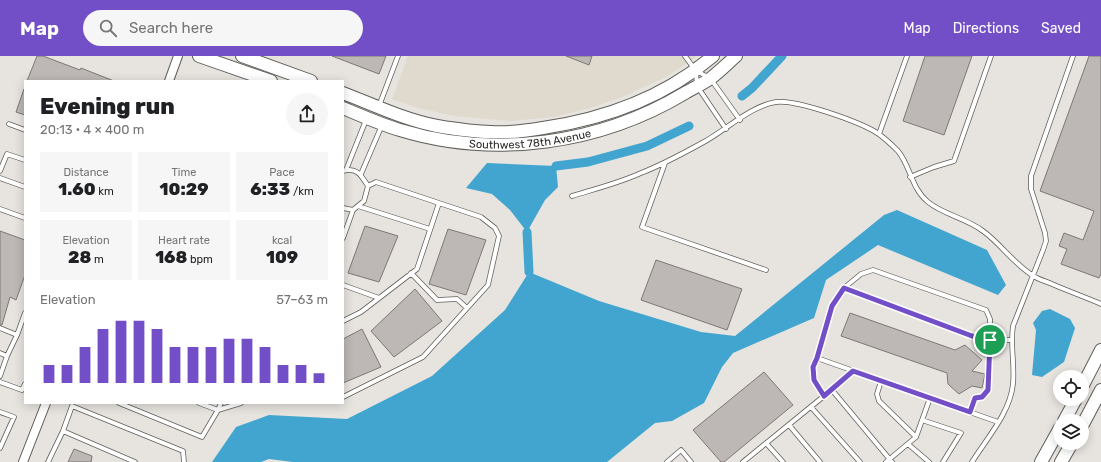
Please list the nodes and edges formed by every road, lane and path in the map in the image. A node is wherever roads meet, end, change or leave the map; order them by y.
1 (178, 56) edge
2 (199, 56) edge
3 (242, 56) edge
4 (398, 56) edge
5 (685, 56) edge
6 (713, 56) edge
7 (736, 56) edge
8 (907, 56) edge
9 (991, 56) edge
10 (1073, 56) edge
11 (696, 71) junction
12 (710, 78) junction
13 (169, 80) edge
14 (267, 80) edge
15 (308, 80) edge
16 (697, 86) junction
17 (344, 93) edge
18 (379, 107) junction
19 (347, 110) edge
20 (396, 114) junction
21 (367, 118) junction
22 (740, 120) junction
23 (9, 124) dead end
24 (382, 124) junction
25 (726, 129) junction
26 (24, 130) edge
27 (880, 134) junction
28 (24, 160) edge
29 (665, 163) junction
30 (344, 170) edge
31 (0, 171) edge
32 (361, 174) junction
33 (910, 177) junction
34 (0, 178) edge
35 (368, 186) junction
36 (24, 187) edge
37 (572, 196) dead end
38 (439, 203) junction
39 (358, 206) junction
40 (344, 208) edge
41 (0, 209) edge
42 (353, 210) junction
43 (24, 218) edge
44 (430, 229) junction
45 (344, 235) edge
46 (766, 270) dead end
47 (411, 273) junction
48 (1032, 276) junction
49 (344, 285) edge
50 (844, 288) junction
51 (379, 298) junction
52 (1101, 304) edge
53 (467, 308) junction
54 (24, 316) edge
55 (344, 320) edge
56 (0, 328) edge
57 (17, 335) junction
58 (990, 340) junction
59 (1012, 340) junction
60 (1101, 350) edge
61 (0, 353) edge
62 (8, 356) junction
63 (817, 358) junction
64 (853, 371) junction
65 (1089, 373) edge
66 (0, 376) edge
67 (881, 380) junction
68 (0, 382) edge
69 (24, 386) edge
70 (832, 390) junction
71 (1101, 390) edge
72 (344, 396) edge
73 (824, 396) junction
74 (930, 398) junction
75 (46, 404) edge
76 (120, 404) edge
77 (202, 404) edge
78 (221, 404) edge
79 (238, 404) edge
80 (811, 406) junction
81 (218, 410) junction
82 (0, 412) edge
83 (970, 412) junction
84 (1088, 414) edge
85 (922, 420) junction
86 (998, 422) junction
87 (789, 425) junction
88 (63, 432) junction
89 (0, 435) edge
90 (5, 437) junction
91 (916, 437) junction
92 (1053, 441) edge
93 (766, 443) junction
94 (908, 444) junction
95 (0, 448) edge
96 (1068, 450) edge
97 (889, 461) edge
98 (23, 462) edge
99 (48, 462) edge
100 (135, 462) edge
101 (184, 462) edge
102 (666, 462) edge
103 (692, 462) edge
104 (745, 462) edge
105 (783, 462) edge
106 (820, 462) edge
107 (860, 462) edge
108 (929, 462) edge
109 (943, 462) edge
110 (972, 462) edge
111 (1041, 462) edge
112 (1061, 462) edge

1 - 13 street
2 - 14 street
3 - 15 street
4 - 18 lane
5 - 11 lane
6 - 11 street, Southwest 78th Avenue
7 - 12 street, Southwest 78th Avenue
8 - 27 lane
9 - 33 lane
10 - 48 lane
11 - 12 lane
11 - 16 lane
11 - 20 street, Southwest 78th Avenue
12 - 16 street, Southwest 78th Avenue
12 - 22 lane
16 - 24 street, Southwest 78th Avenue
16 - 25 lane
17 - 18 street, Southwest 78th Avenue
18 - 19 street
18 - 20 street, Southwest 78th Avenue
19 - 21 street, Southwest 78th Avenue
20 - 21 street
21 - 24 street, Southwest 78th Avenue
21 - 30 lane
22 - 25 lane
22 - 27 lane
23 - 26 lane
24 - 32 lane
25 - 29 lane
27 - 33 lane
28 - 31 lane
29 - 37 lane
29 - 46 lane
30 - 32 lane
32 - 35 lane
33 - 48 lane
34 - 36 lane
35 - 38 lane
35 - 39 lane
38 - 44 lane
38 - 53 lane
39 - 42 lane
39 - 44 lane
40 - 42 lane
41 - 43 lane
42 - 45 lane
44 - 47 lane
47 - 51 lane
47 - 53 lane
48 - 52 lane
48 - 59 lane
49 - 51 lane
50 - 58 lane
50 - 58 lane
50 - 63 lane
51 - 55 lane
53 - 72 lane
54 - 57 lane
56 - 57 lane
57 - 62 lane
58 - 59 lane
58 - 83 lane
59 - 86 lane
60 - 65 street
61 - 62 lane
62 - 66 lane
63 - 64 lane
63 - 73 lane
64 - 67 lane
64 - 70 lane
67 - 74 lane
67 - 91 lane
68 - 69 lane
70 - 73 lane
70 - 97 lane
71 - 84 street
73 - 80 lane
74 - 83 lane
74 - 85 lane
75 - 98 street
76 - 81 lane
77 - 81 lane
78 - 81 lane
79 - 81 lane
80 - 87 lane
80 - 107 lane
82 - 90 lane
83 - 86 lane
85 - 91 lane
85 - 109 lane
86 - 110 lane
87 - 93 lane
87 - 106 lane
88 - 99 lane
88 - 100 lane
88 - 101 lane
89 - 90 lane
90 - 95 lane
91 - 94 lane
92 - 111 street
93 - 104 lane
93 - 105 lane
94 - 97 lane
94 - 108 lane
96 - 112 street
102 - 103 lane

